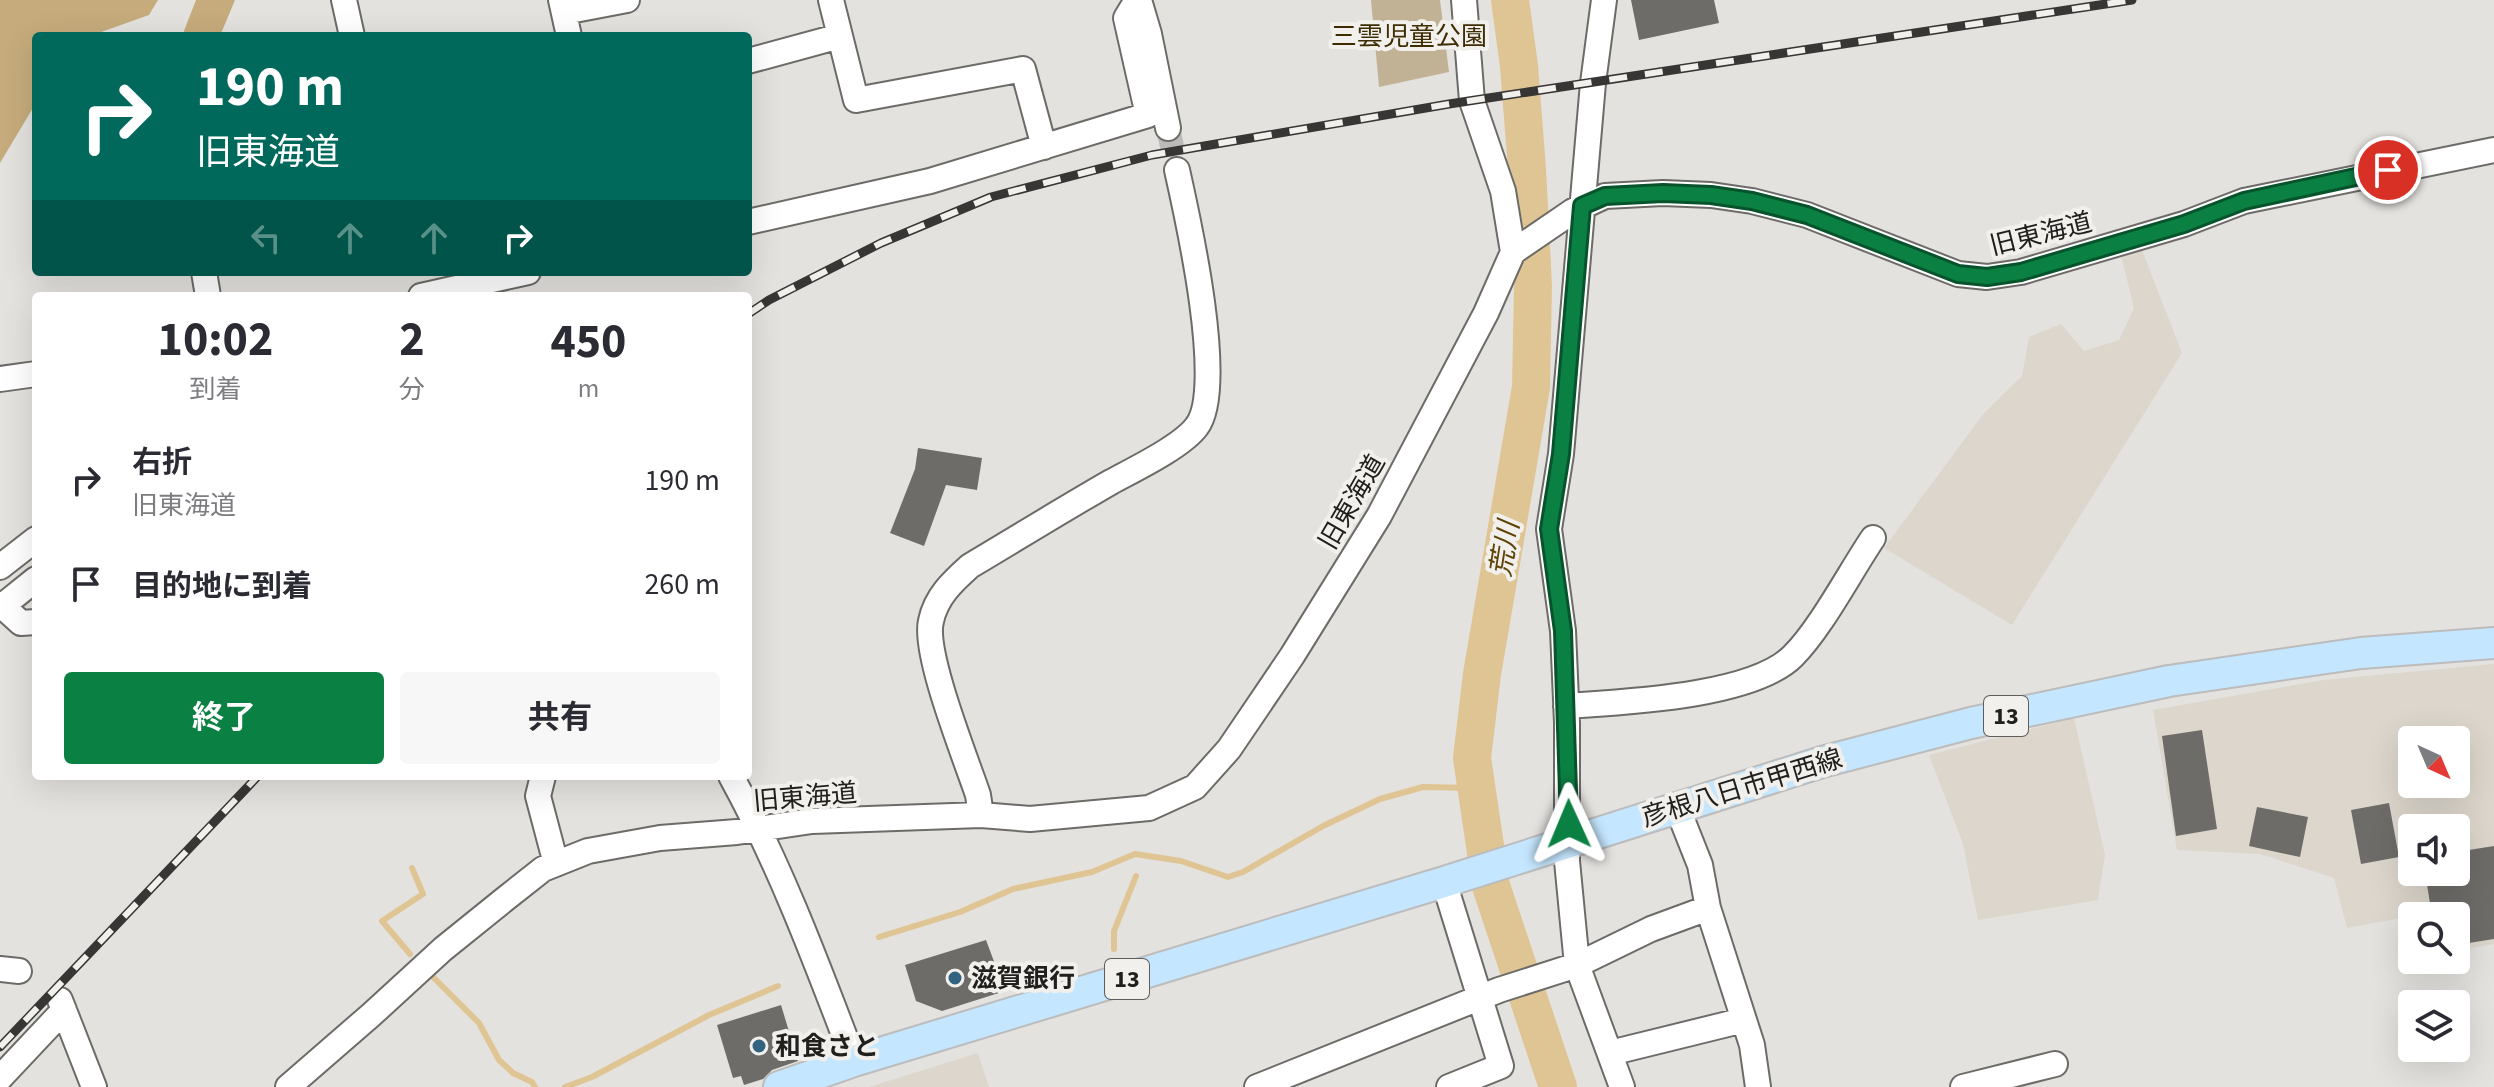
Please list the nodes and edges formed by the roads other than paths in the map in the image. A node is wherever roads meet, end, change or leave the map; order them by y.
1 (344, 0) edge
2 (627, 0) edge
3 (831, 0) edge
4 (1138, 0) edge
5 (1464, 0) edge
6 (1604, 0) edge
7 (562, 6) edge
8 (351, 32) edge
9 (568, 32) edge
10 (840, 36) junction
11 (752, 60) edge
12 (1168, 128) tunnel mouth
13 (1044, 147) junction
14 (2494, 150) edge
15 (1177, 170) tunnel mouth
16 (1577, 208) junction
17 (752, 221) edge
18 (1513, 252) junction
19 (502, 276) edge
20 (431, 287) edge
21 (32, 375) edge
22 (0, 379) edge
23 (1873, 538) dead end
24 (32, 542) edge
25 (0, 567) edge
26 (32, 582) edge
27 (1, 606) edge
28 (32, 622) edge
29 (2494, 643) edge
30 (1566, 706) junction
31 (542, 780) edge
32 (733, 780) edge
33 (1677, 807) junction
34 (981, 815) junction
35 (759, 828) junction
36 (1568, 842) junction
37 (556, 864) junction
38 (1444, 882) junction
39 (1708, 908) junction
40 (1573, 966) junction
41 (1489, 994) junction
42 (1744, 1020) junction
43 (1610, 1053) junction
44 (854, 1061) junction
45 (2055, 1064) dead end
46 (0, 1078) edge
47 (94, 1087) edge
48 (288, 1087) edge
49 (779, 1087) edge
50 (1257, 1087) edge
51 (1449, 1087) edge
52 (1622, 1087) edge
53 (1758, 1087) edge
54 (1963, 1087) edge

1 - 8 street
2 - 7 street
3 - 10 street
4 - 12 street
4 - 13 street
5 - 18 street
6 - 16 street
7 - 9 street
10 - 11 street
10 - 13 street
13 - 17 street
14 - 16 street, 旧東海道
15 - 34 street
16 - 18 street, 旧東海道
16 - 30 street
18 - 34 street, 旧東海道
19 - 20 street
21 - 22 street
23 - 30 street
24 - 25 street
26 - 27 street
27 - 28 street
29 - 33 main road, 彦根八日市甲西線 / 13
30 - 36 street
31 - 37 street
32 - 35 street
33 - 36 main road, 彦根八日市甲西線 / 13
33 - 39 street
34 - 35 street, 旧東海道
35 - 37 street, 旧東海道
35 - 44 street
36 - 38 main road, 彦根八日市甲西線 / 13
36 - 40 street
37 - 48 street, 旧東海道
38 - 41 street
38 - 44 main road, 彦根八日市甲西線 / 13
39 - 40 street
39 - 42 street
40 - 41 street
40 - 43 street
41 - 50 street
41 - 51 street
42 - 43 street
42 - 53 street
43 - 52 street
44 - 49 main road, 彦根八日市甲西線 / 13
45 - 54 street
46 - 47 street

